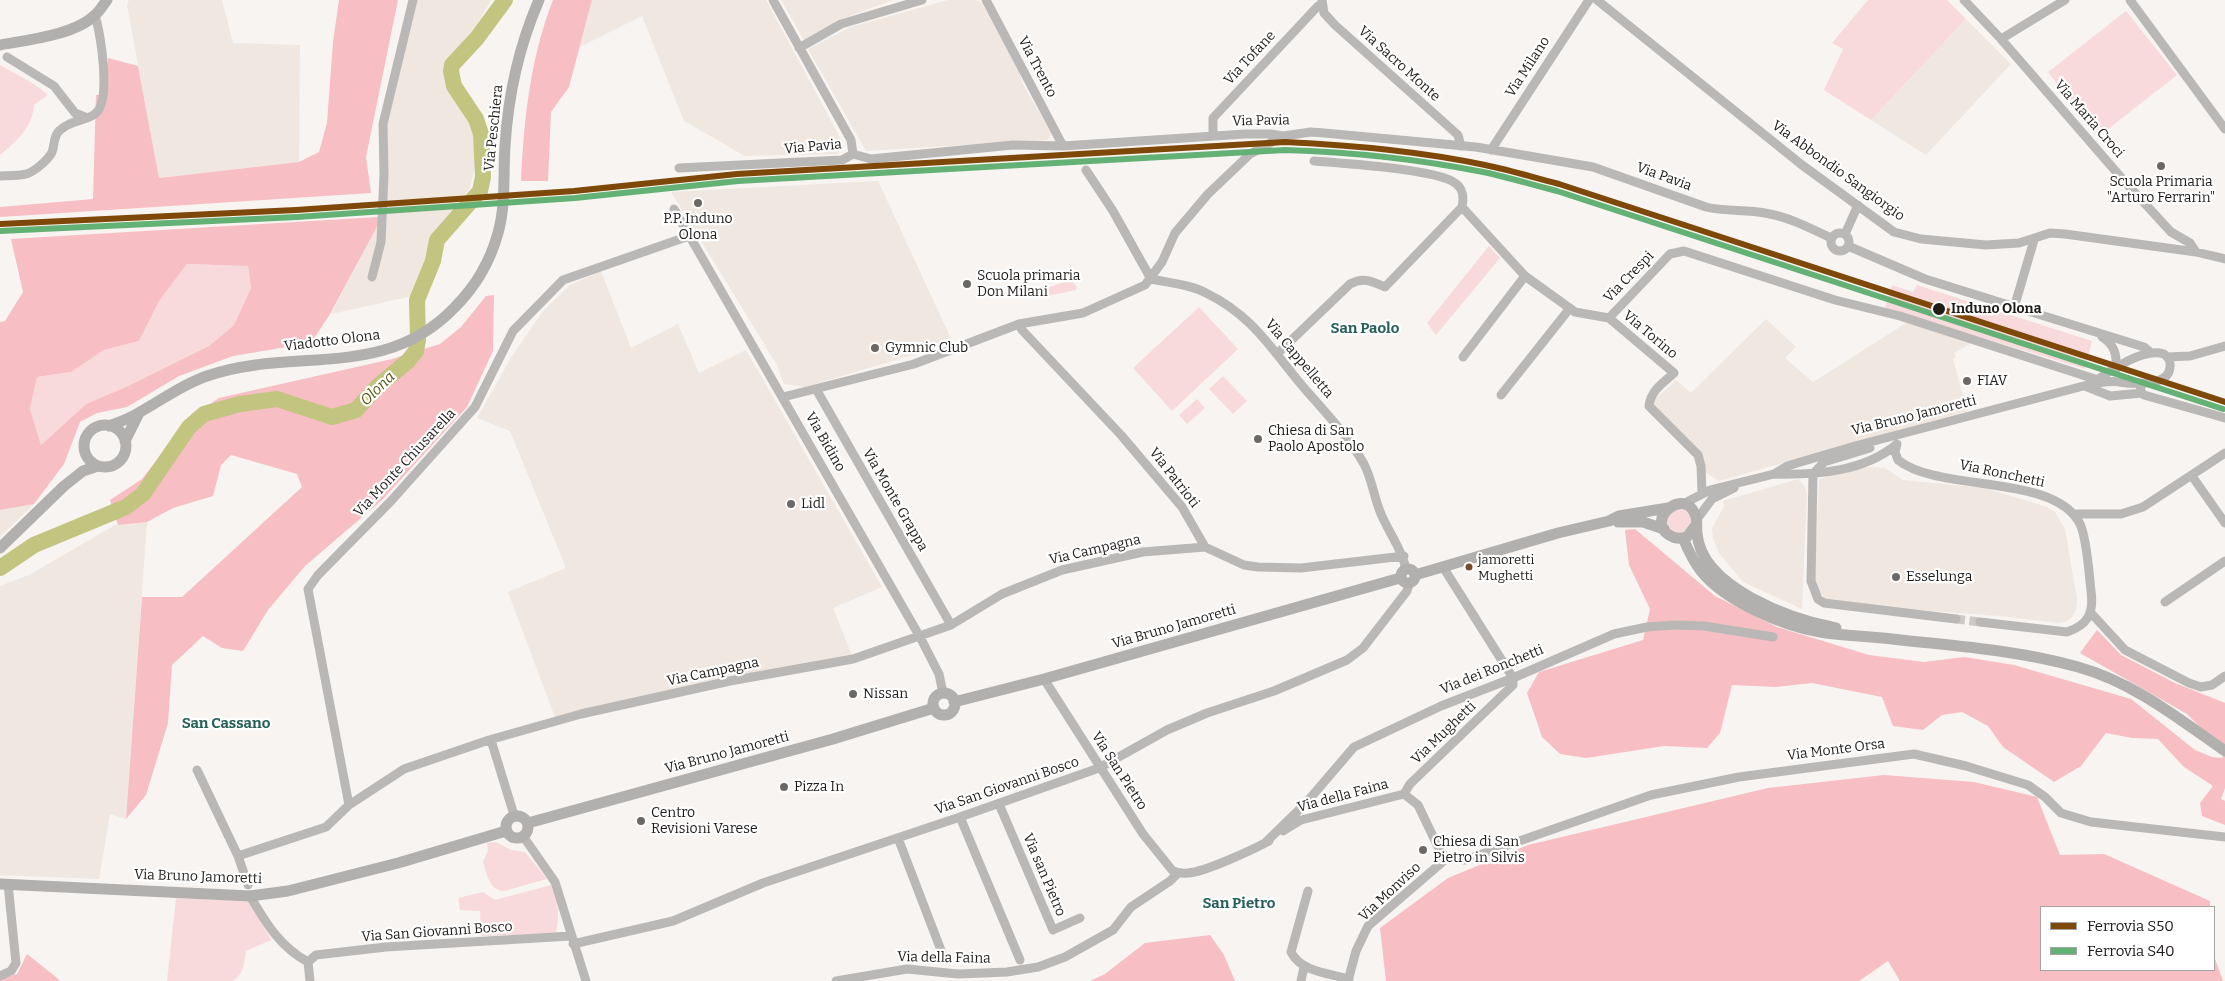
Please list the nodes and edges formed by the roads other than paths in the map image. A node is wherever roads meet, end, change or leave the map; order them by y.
1 (107, 0) edge
2 (413, 0) edge
3 (539, 0) edge
4 (772, 0) edge
5 (922, 0) edge
6 (986, 0) edge
7 (1590, 0) edge
8 (1597, 0) edge
9 (1964, 0) edge
10 (2065, 0) edge
11 (2130, 0) edge
12 (1321, 3) edge
13 (95, 16) junction
14 (2001, 39) junction
15 (0, 44) edge
16 (799, 48) junction
17 (7, 57) dead end
18 (88, 117) junction
19 (2225, 129) edge
20 (1213, 136) junction
21 (1283, 136) junction
22 (1063, 146) junction
23 (1461, 146) junction
24 (1491, 150) junction
25 (854, 154) junction
26 (1314, 161) dead end
27 (679, 168) dead end
28 (1086, 170) dead end
29 (0, 176) edge
30 (1858, 205) junction
31 (1462, 207) junction
32 (674, 209) dead end
33 (1844, 234) junction
34 (689, 236) junction
35 (1831, 238) junction
36 (2034, 240) junction
37 (1848, 246) junction
38 (2225, 251) edge
39 (2196, 252) junction
40 (2221, 258) edge
41 (1525, 276) junction
42 (372, 277) dead end
43 (1151, 279) junction
44 (1570, 308) junction
45 (2014, 308) junction
46 (1609, 318) junction
47 (1019, 324) junction
48 (431, 328) joint
49 (2097, 334) junction
50 (2225, 346) edge
51 (2150, 352) junction
52 (1278, 353) junction
53 (2190, 356) junction
54 (1463, 357) dead end
55 (2167, 357) junction
56 (2116, 369) junction
57 (2170, 370) junction
58 (2077, 374) junction
59 (2120, 382) junction
60 (2140, 383) junction
61 (2088, 384) junction
62 (816, 389) junction
63 (2142, 393) junction
64 (1501, 395) dead end
65 (783, 397) junction
66 (139, 413) junction
67 (2225, 418) edge
68 (109, 426) junction
69 (1916, 430) junction
70 (125, 441) junction
71 (84, 443) junction
72 (1897, 444) junction
73 (1871, 445) junction
74 (2225, 453) edge
75 (98, 466) junction
76 (1823, 472) junction
77 (1774, 474) junction
78 (1813, 474) junction
79 (2192, 476) junction
80 (1746, 482) junction
81 (64, 486) junction
82 (1702, 492) junction
83 (1683, 504) junction
84 (1668, 508) junction
85 (2075, 514) junction
86 (1609, 521) junction
87 (1697, 522) junction
88 (2225, 523) edge
89 (1664, 529) junction
90 (1683, 538) junction
91 (1205, 547) junction
92 (0, 548) edge
93 (1404, 556) junction
94 (2225, 561) edge
95 (1443, 568) junction
96 (1408, 576) junction
97 (2165, 602) dead end
98 (2091, 613) junction
99 (1956, 619) tunnel mouth
100 (1980, 622) tunnel mouth
101 (951, 625) junction
102 (920, 637) junction
103 (1773, 637) dead end
104 (1872, 637) junction
105 (2225, 676) edge
106 (1513, 678) junction
107 (1044, 680) junction
108 (943, 693) junction
109 (954, 702) junction
110 (934, 708) junction
111 (491, 740) junction
112 (2225, 751) edge
113 (1099, 768) junction
114 (198, 770) dead end
115 (1404, 794) junction
116 (999, 804) junction
117 (349, 805) junction
118 (514, 815) junction
119 (960, 818) junction
120 (528, 823) junction
121 (506, 831) junction
122 (523, 836) junction
123 (2225, 836) edge
124 (898, 838) junction
125 (1265, 842) junction
126 (238, 856) junction
127 (1447, 858) junction
128 (1178, 873) junction
129 (4, 884) edge
130 (249, 890) junction
131 (1308, 891) dead end
132 (1080, 918) dead end
133 (572, 940) junction
134 (944, 958) dead end
135 (1020, 960) dead end
136 (308, 962) junction
137 (1304, 967) junction
138 (0, 976) edge
139 (1349, 980) edge
140 (310, 981) edge
141 (586, 981) edge
142 (836, 981) edge
143 (1301, 981) edge

1 - 13 main road
2 - 42 street
3 - 48 main road, Via Peschiera
4 - 16 street
5 - 16 street
6 - 22 street, Via Trento
7 - 24 street, Via Milano
8 - 30 street, Via Abbondio Sangiorgio
9 - 14 street, Via Maria Croci
10 - 14 street
11 - 19 street
12 - 20 street, Via Tofane
12 - 23 street, Via Sacro Monte
13 - 15 main road
13 - 18 street
14 - 39 street, Via Maria Croci
16 - 25 street
17 - 18 street
18 - 29 street
20 - 21 street, Via Pavia
20 - 22 street, Via Pavia
21 - 23 street, Via Pavia
21 - 43 street
22 - 25 street, Via Pavia
23 - 24 street, Via Pavia
24 - 35 street, Via Pavia
25 - 27 street, Via Pavia
26 - 31 street, Via Crespi
28 - 43 street
30 - 33 street
30 - 36 street, Via Abbondio Sangiorgio
31 - 41 street, Via Crespi
31 - 52 street
32 - 34 street, Via Bidino
33 - 35 street
33 - 37 street
34 - 65 street, Via Bidino
34 - 117 street, Via Monte Chiusarella
35 - 37 street
36 - 39 street, Via Abbondio Sangiorgio
36 - 45 street
37 - 45 street
38 - 40 street
39 - 40 street, Via Abbondio Sangiorgio
41 - 44 street, Via Crespi
41 - 54 street
43 - 47 street
43 - 52 street, Via Cappelletta
44 - 46 street, Via Crespi
44 - 64 street
45 - 49 street
46 - 58 street, Via Crespi
46 - 82 street, Via Torino
47 - 62 street
47 - 91 street, Via Patrioti
48 - 66 main road, Viadotto Olona
49 - 51 street
49 - 56 street
50 - 53 street
51 - 55 street
51 - 56 street, Via Bruno Jamoretti
52 - 93 street, Via Cappelletta
53 - 55 street
53 - 57 street, Via Bruno Jamoretti
55 - 57 street
56 - 59 street
56 - 61 street, Via Bruno Jamoretti
57 - 60 street, Via Bruno Jamoretti
58 - 61 street, Via Crespi
58 - 61 street
59 - 60 street, Via Bruno Jamoretti
59 - 61 street, Via Bruno Jamoretti
60 - 63 street
61 - 63 street
61 - 69 street, Via Bruno Jamoretti
62 - 65 street
62 - 101 street, Via Monte Grappa
63 - 67 street
65 - 102 street, Via Bidino
66 - 68 main road
66 - 70 main road
68 - 70 main road
68 - 71 main road
69 - 72 street
69 - 73 street, Via Bruno Jamoretti
70 - 75 main road
71 - 75 main road
71 - 81 main road
72 - 76 street
72 - 85 street, Via Ronchetti
73 - 76 street
73 - 77 street, Via Bruno Jamoretti
73 - 78 street
74 - 79 street
75 - 81 main road
76 - 78 street
77 - 78 street
77 - 80 street, Via Bruno Jamoretti
78 - 99 street
79 - 85 street
79 - 88 street
80 - 82 street, Via Bruno Jamoretti
80 - 87 street, Via Bruno Jamoretti
81 - 92 main road
82 - 83 street, Via Bruno Jamoretti
83 - 84 main road
83 - 87 main road
84 - 86 main road, Via Bruno Jamoretti
84 - 89 main road
85 - 98 street
86 - 89 main road, Via Bruno Jamoretti
86 - 95 main road, Via Bruno Jamoretti
87 - 90 main road
87 - 104 main road
89 - 90 main road
90 - 104 main road
91 - 93 street
91 - 101 street, Via Campagna
93 - 96 street, Via Cappelletta
94 - 97 street
95 - 96 main road, Via Bruno Jamoretti
95 - 106 street
96 - 107 main road, Via Bruno Jamoretti
96 - 113 street, Via San Giovanni Bosco
98 - 100 street
98 - 105 street
101 - 102 street, Via Campagna
102 - 108 street, Via Bidino
102 - 111 street, Via Campagna
103 - 106 street, Via dei Ronchetti
104 - 112 main road
106 - 115 street, Via Mughetti
106 - 125 street, Via dei Ronchetti
107 - 109 main road, Via Bruno Jamoretti
107 - 113 street, Via San Pietro
108 - 109 main road
108 - 110 main road
109 - 110 main road, Via Bruno Jamoretti
110 - 120 main road, Via Bruno Jamoretti
111 - 117 street, Via Campagna
111 - 118 street
113 - 116 street, Via San Giovanni Bosco
113 - 128 street, Via San Pietro
114 - 126 street
115 - 125 street, Via della Faina
115 - 127 street, Via della Faina
116 - 119 street, Via San Giovanni Bosco
116 - 132 street, Via san Pietro
117 - 126 street, Via Campagna
118 - 120 main road
118 - 121 main road
119 - 124 street, Via San Giovanni Bosco
119 - 135 street
120 - 122 main road
121 - 122 main road
121 - 130 main road, Via Bruno Jamoretti
122 - 133 street
123 - 127 street, Via Monte Orsa
124 - 133 street, Via San Giovanni Bosco
124 - 134 street
125 - 128 street, Via della Faina
126 - 130 street
127 - 139 street, Via Monviso
128 - 142 street, Via della Faina
129 - 130 main road, Via Bruno Jamoretti
129 - 138 street
130 - 136 street
131 - 137 street
133 - 136 street, Via San Giovanni Bosco
133 - 141 street
136 - 140 street
137 - 139 street, Via Monviso
137 - 143 street

